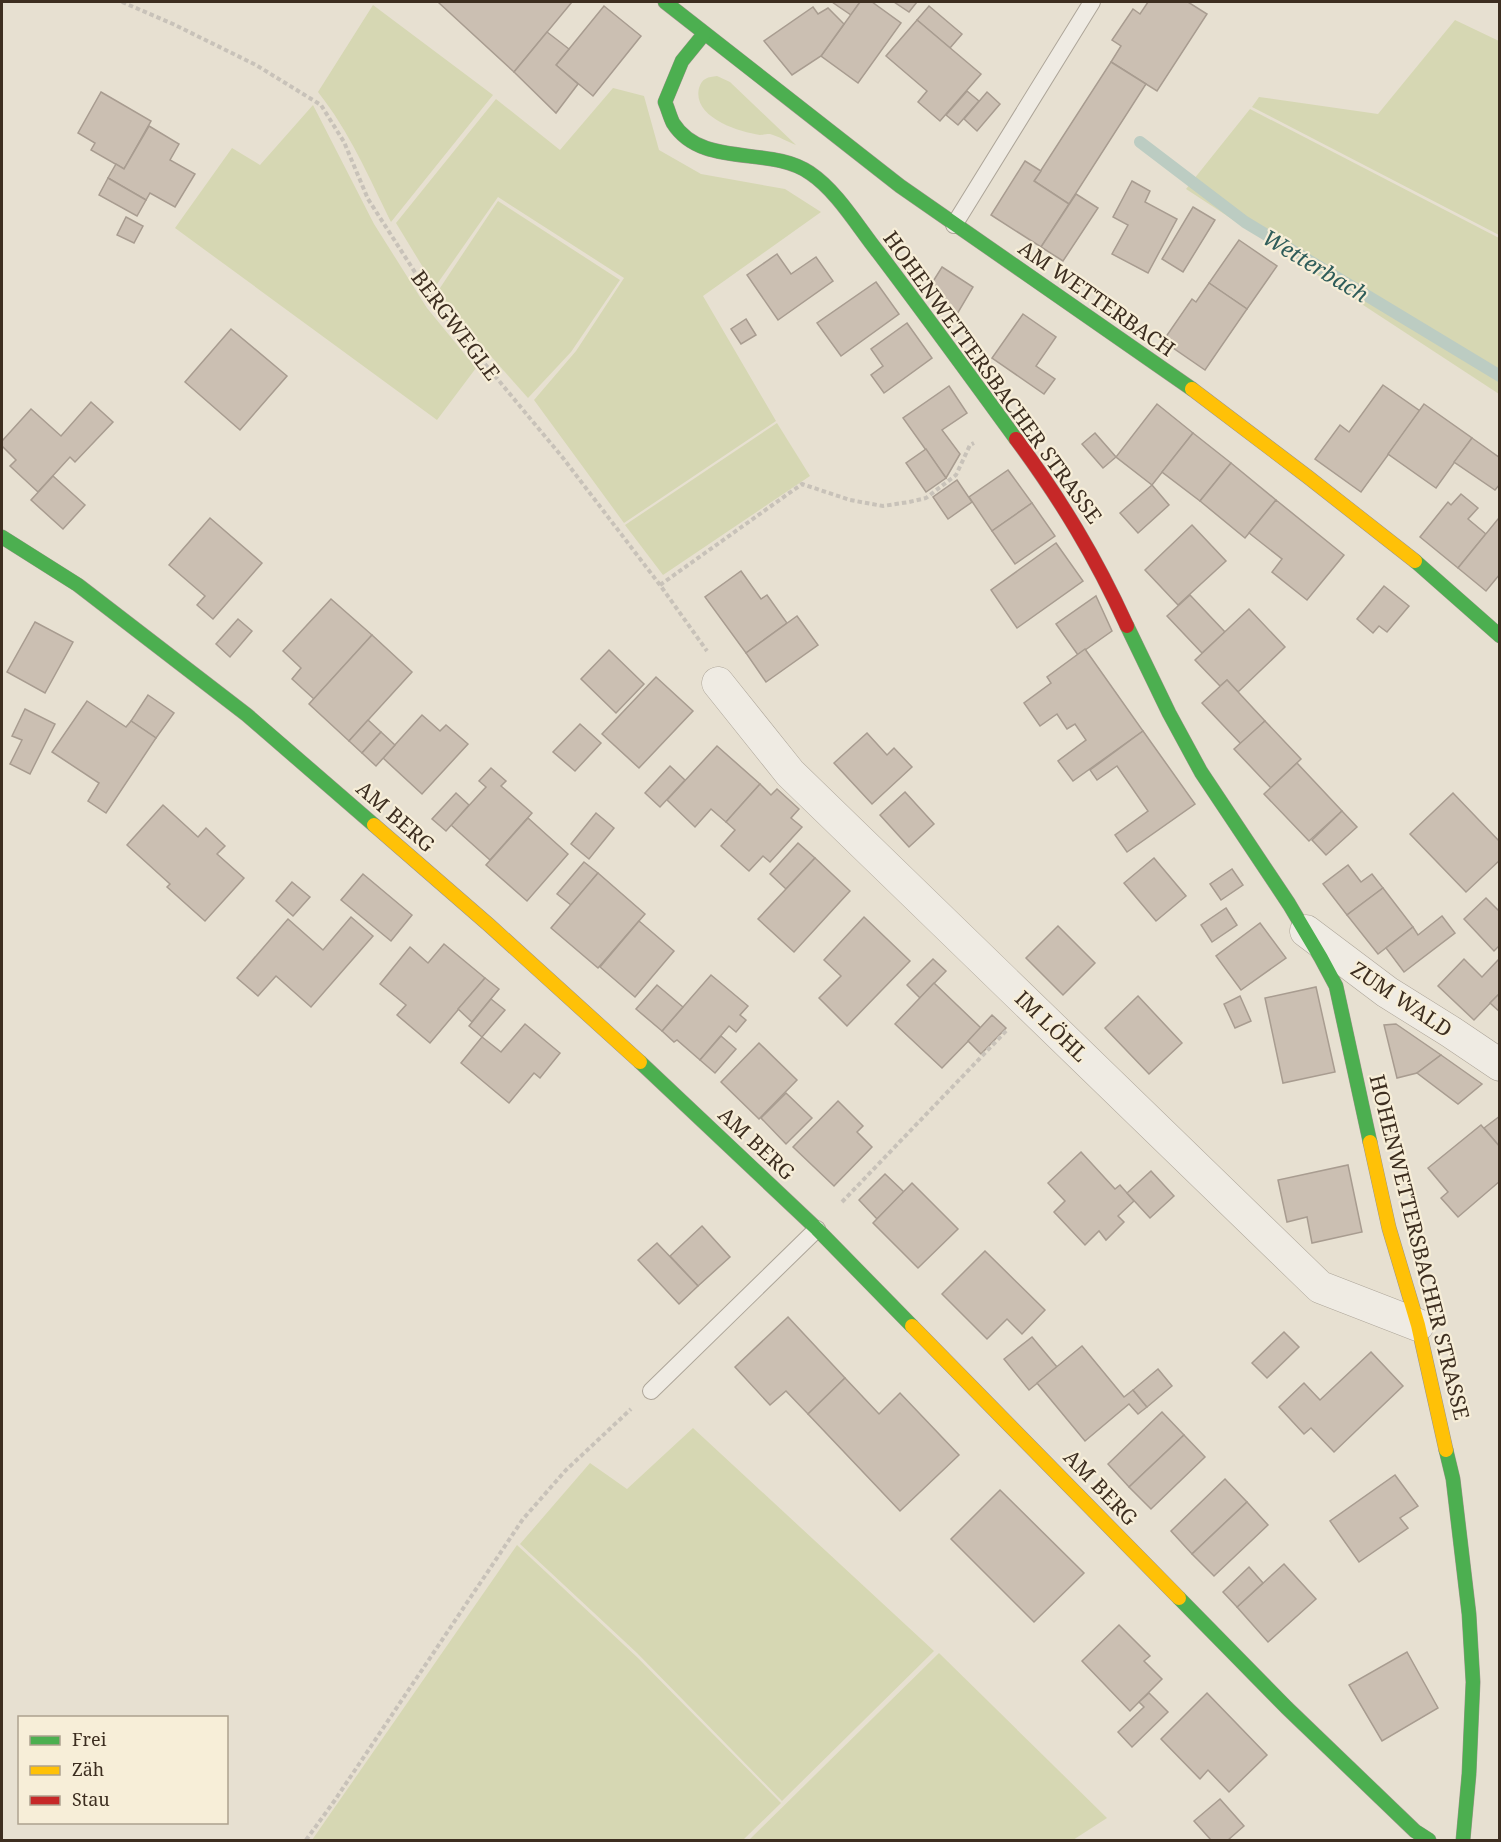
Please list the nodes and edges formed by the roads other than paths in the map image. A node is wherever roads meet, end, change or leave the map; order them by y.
1 (665, 2) edge
2 (1092, 2) edge
3 (704, 34) junction
4 (954, 225) junction
5 (2, 537) edge
6 (1500, 636) edge
7 (718, 683) road end
8 (1306, 931) junction
9 (1500, 1065) edge
10 (817, 1229) junction
11 (1418, 1325) junction
12 (651, 1391) road end
13 (1430, 1840) edge
14 (1463, 1840) edge

1 - 3 street, AM WETTERBACH
2 - 4 lane
3 - 4 street, AM WETTERBACH
3 - 8 street, HOHENWETTERSBACHER STRASSE
4 - 6 street, AM WETTERBACH
5 - 10 street, AM BERG
7 - 11 street, IM LÖHL
8 - 9 street, ZUM WALD
8 - 11 street, HOHENWETTERSBACHER STRASSE
10 - 12 lane
10 - 13 street, AM BERG
11 - 14 street, HOHENWETTERSBACHER STRASSE

